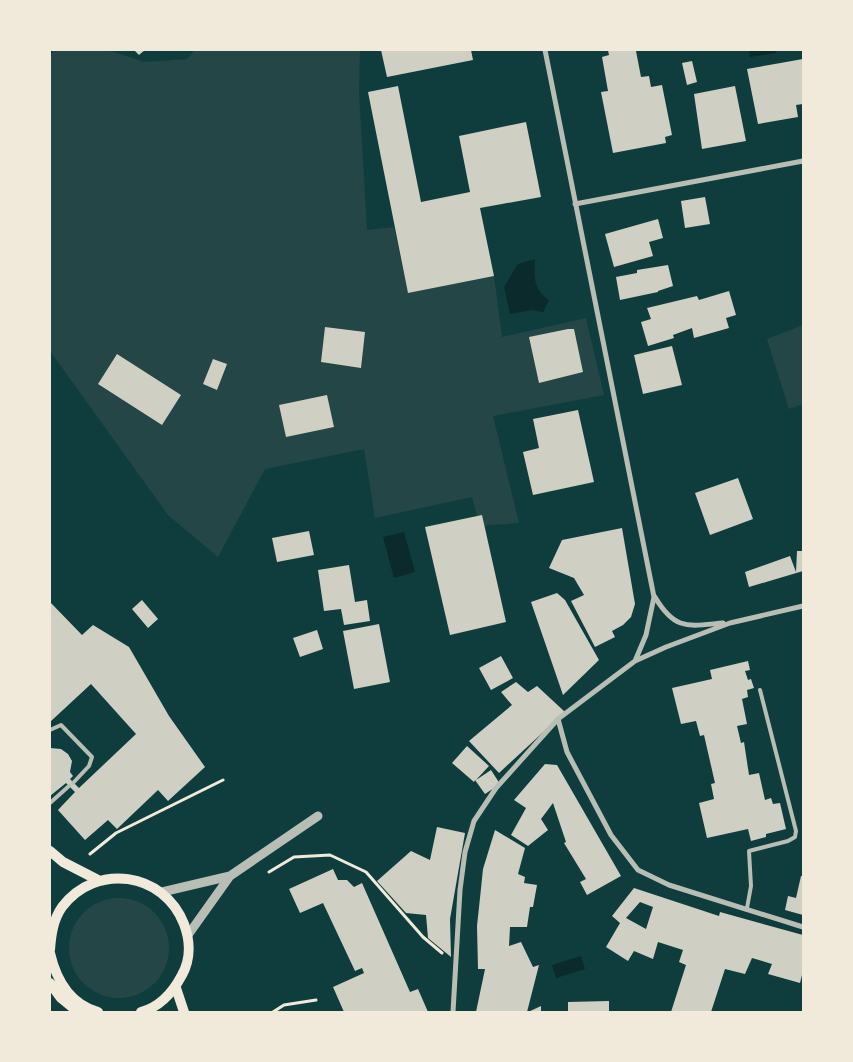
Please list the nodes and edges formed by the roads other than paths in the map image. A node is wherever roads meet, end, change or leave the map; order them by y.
1 (545, 50) edge
2 (803, 161) edge
3 (575, 204) junction
4 (654, 597) junction
5 (803, 606) edge
6 (730, 623) junction
7 (635, 661) junction
8 (760, 690) dead end
9 (558, 719) junction
10 (50, 730) edge
11 (73, 782) dead end
12 (68, 786) dead end
13 (50, 803) edge
14 (318, 816) dead end
15 (50, 851) edge
16 (230, 876) junction
17 (98, 880) junction
18 (162, 892) junction
19 (747, 908) junction
20 (803, 927) edge
21 (188, 935) junction
22 (50, 952) edge
23 (50, 984) edge
24 (176, 988) junction
25 (78, 1012) edge
26 (95, 1012) edge
27 (141, 1012) edge
28 (184, 1012) edge
29 (453, 1012) edge

1 - 3 street
2 - 3 street
3 - 4 street
4 - 6 street
4 - 7 street
5 - 6 street
6 - 7 street
7 - 9 street
8 - 19 lane
9 - 19 street
9 - 29 street
10 - 11 lane
12 - 13 lane
14 - 16 street
15 - 17 main road
16 - 18 street
16 - 21 street
17 - 18 main road
17 - 22 main road
18 - 21 main road
19 - 20 street
21 - 24 main road
22 - 26 main road
23 - 25 main road
24 - 27 main road
24 - 28 main road

